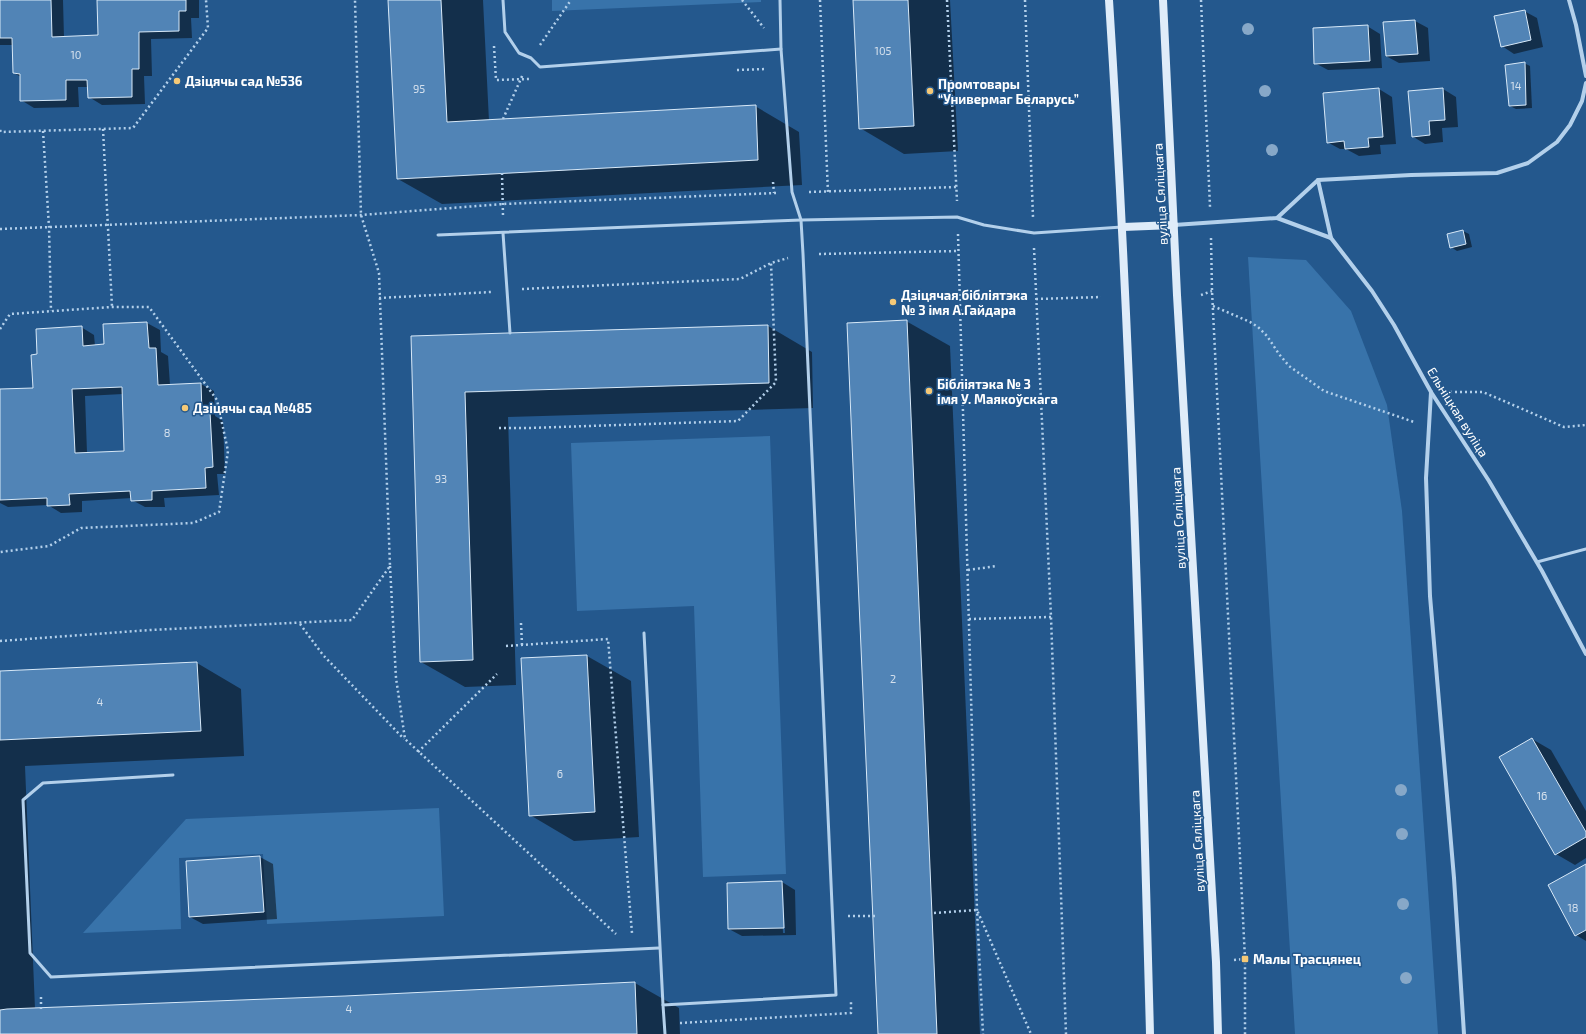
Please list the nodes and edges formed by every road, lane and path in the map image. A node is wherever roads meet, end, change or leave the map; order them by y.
1 (206, 0) edge
2 (355, 0) edge
3 (503, 0) edge
4 (571, 0) edge
5 (742, 0) edge
6 (780, 0) edge
7 (820, 0) edge
8 (947, 0) edge
9 (1025, 0) edge
10 (1109, 0) edge
11 (1163, 0) edge
12 (1201, 0) edge
13 (1569, 0) edge
14 (781, 49) junction
15 (531, 58) junction
16 (768, 69) dead end
17 (736, 70) dead end
18 (1586, 76) edge
19 (537, 79) dead end
20 (521, 80) junction
21 (1586, 83) edge
22 (503, 119) dead end
23 (103, 129) junction
24 (0, 130) edge
25 (43, 131) junction
26 (502, 173) dead end
27 (773, 178) dead end
28 (1318, 180) junction
29 (956, 187) junction
30 (792, 192) junction
31 (774, 193) junction
32 (828, 193) junction
33 (503, 204) junction
34 (361, 215) junction
35 (957, 217) junction
36 (1277, 218) junction
37 (801, 220) junction
38 (1210, 222) junction
39 (107, 225) junction
40 (1174, 225) junction
41 (49, 227) junction
42 (1122, 227) junction
43 (0, 229) edge
44 (503, 233) junction
45 (1034, 233) junction
46 (438, 235) dead end
47 (1331, 238) junction
48 (958, 251) junction
49 (814, 254) dead end
50 (508, 290) junction
51 (1212, 291) junction
52 (1201, 295) dead end
53 (1101, 297) dead end
54 (379, 298) junction
55 (1036, 299) junction
56 (1213, 306) junction
57 (112, 307) junction
58 (50, 311) junction
59 (0, 329) edge
60 (510, 333) dead end
61 (1432, 392) junction
62 (1586, 425) edge
63 (1429, 427) junction
64 (499, 428) dead end
65 (1586, 549) edge
66 (0, 552) edge
67 (1537, 562) junction
68 (390, 566) junction
69 (997, 566) dead end
70 (968, 570) junction
71 (1051, 617) junction
72 (969, 619) junction
73 (300, 623) junction
74 (521, 623) dead end
75 (644, 633) dead end
76 (0, 641) edge
77 (522, 645) junction
78 (506, 646) dead end
79 (1586, 654) edge
80 (497, 674) dead end
81 (405, 739) junction
82 (418, 752) junction
83 (173, 775) dead end
84 (977, 910) junction
85 (934, 913) dead end
86 (847, 916) dead end
87 (875, 916) dead end
88 (659, 948) junction
89 (633, 950) junction
90 (41, 997) dead end
91 (663, 1005) junction
92 (41, 1009) dead end
93 (665, 1034) edge
94 (983, 1034) edge
95 (1031, 1034) edge
96 (1066, 1034) edge
97 (1150, 1034) edge
98 (1218, 1034) edge
99 (1244, 1034) edge
100 (1464, 1034) edge

1 - 23 path
2 - 34 path
3 - 15 lane
4 - 15 path
5 - 14 path
6 - 14 lane
7 - 32 path
8 - 29 path
9 - 45 path
10 - 42 main road
11 - 40 main road, вуліца Сяліцкага
12 - 38 path
13 - 18 street
14 - 15 lane
14 - 30 lane
15 - 20 path
16 - 17 path
19 - 20 path
20 - 22 path
21 - 28 street
23 - 25 path
23 - 39 path
24 - 25 path
25 - 41 path
26 - 33 path
27 - 31 path
28 - 36 street
28 - 47 street
29 - 32 path
29 - 35 path
30 - 31 path
30 - 32 path
30 - 37 lane
31 - 33 path
33 - 34 path
33 - 44 path
34 - 39 path
34 - 54 path
35 - 37 lane
35 - 45 lane
35 - 48 path
36 - 38 street
36 - 47 street
37 - 44 lane
37 - 91 lane
38 - 40 street
38 - 51 path
39 - 41 path
39 - 57 path
40 - 42 main road
40 - 98 main road, вуліца Сяліцкага
41 - 43 path
41 - 58 path
42 - 45 lane
42 - 97 main road
44 - 46 lane
44 - 50 lane
45 - 55 path
47 - 61 street, Ельніцкая вуліца
48 - 49 path
48 - 70 path
50 - 54 path
50 - 60 lane
50 - 64 path
51 - 52 path
51 - 56 path
53 - 55 path
54 - 68 path
55 - 71 path
56 - 63 path
56 - 99 path
57 - 58 path
57 - 66 path
58 - 59 path
61 - 62 path
61 - 63 street
61 - 67 street, Ельніцкая вуліца
63 - 100 street
65 - 67 lane
67 - 79 street, Ельніцкая вуліца
68 - 73 path
68 - 81 path
69 - 70 path
70 - 72 path
71 - 72 path
71 - 96 path
72 - 84 path
73 - 76 path
73 - 81 path
74 - 77 path
75 - 88 lane
77 - 78 path
77 - 89 path
80 - 82 path
81 - 82 path
82 - 89 path
83 - 89 lane
84 - 85 path
84 - 94 path
84 - 95 path
86 - 87 path
88 - 89 lane
88 - 91 lane
90 - 92 path
91 - 93 lane

